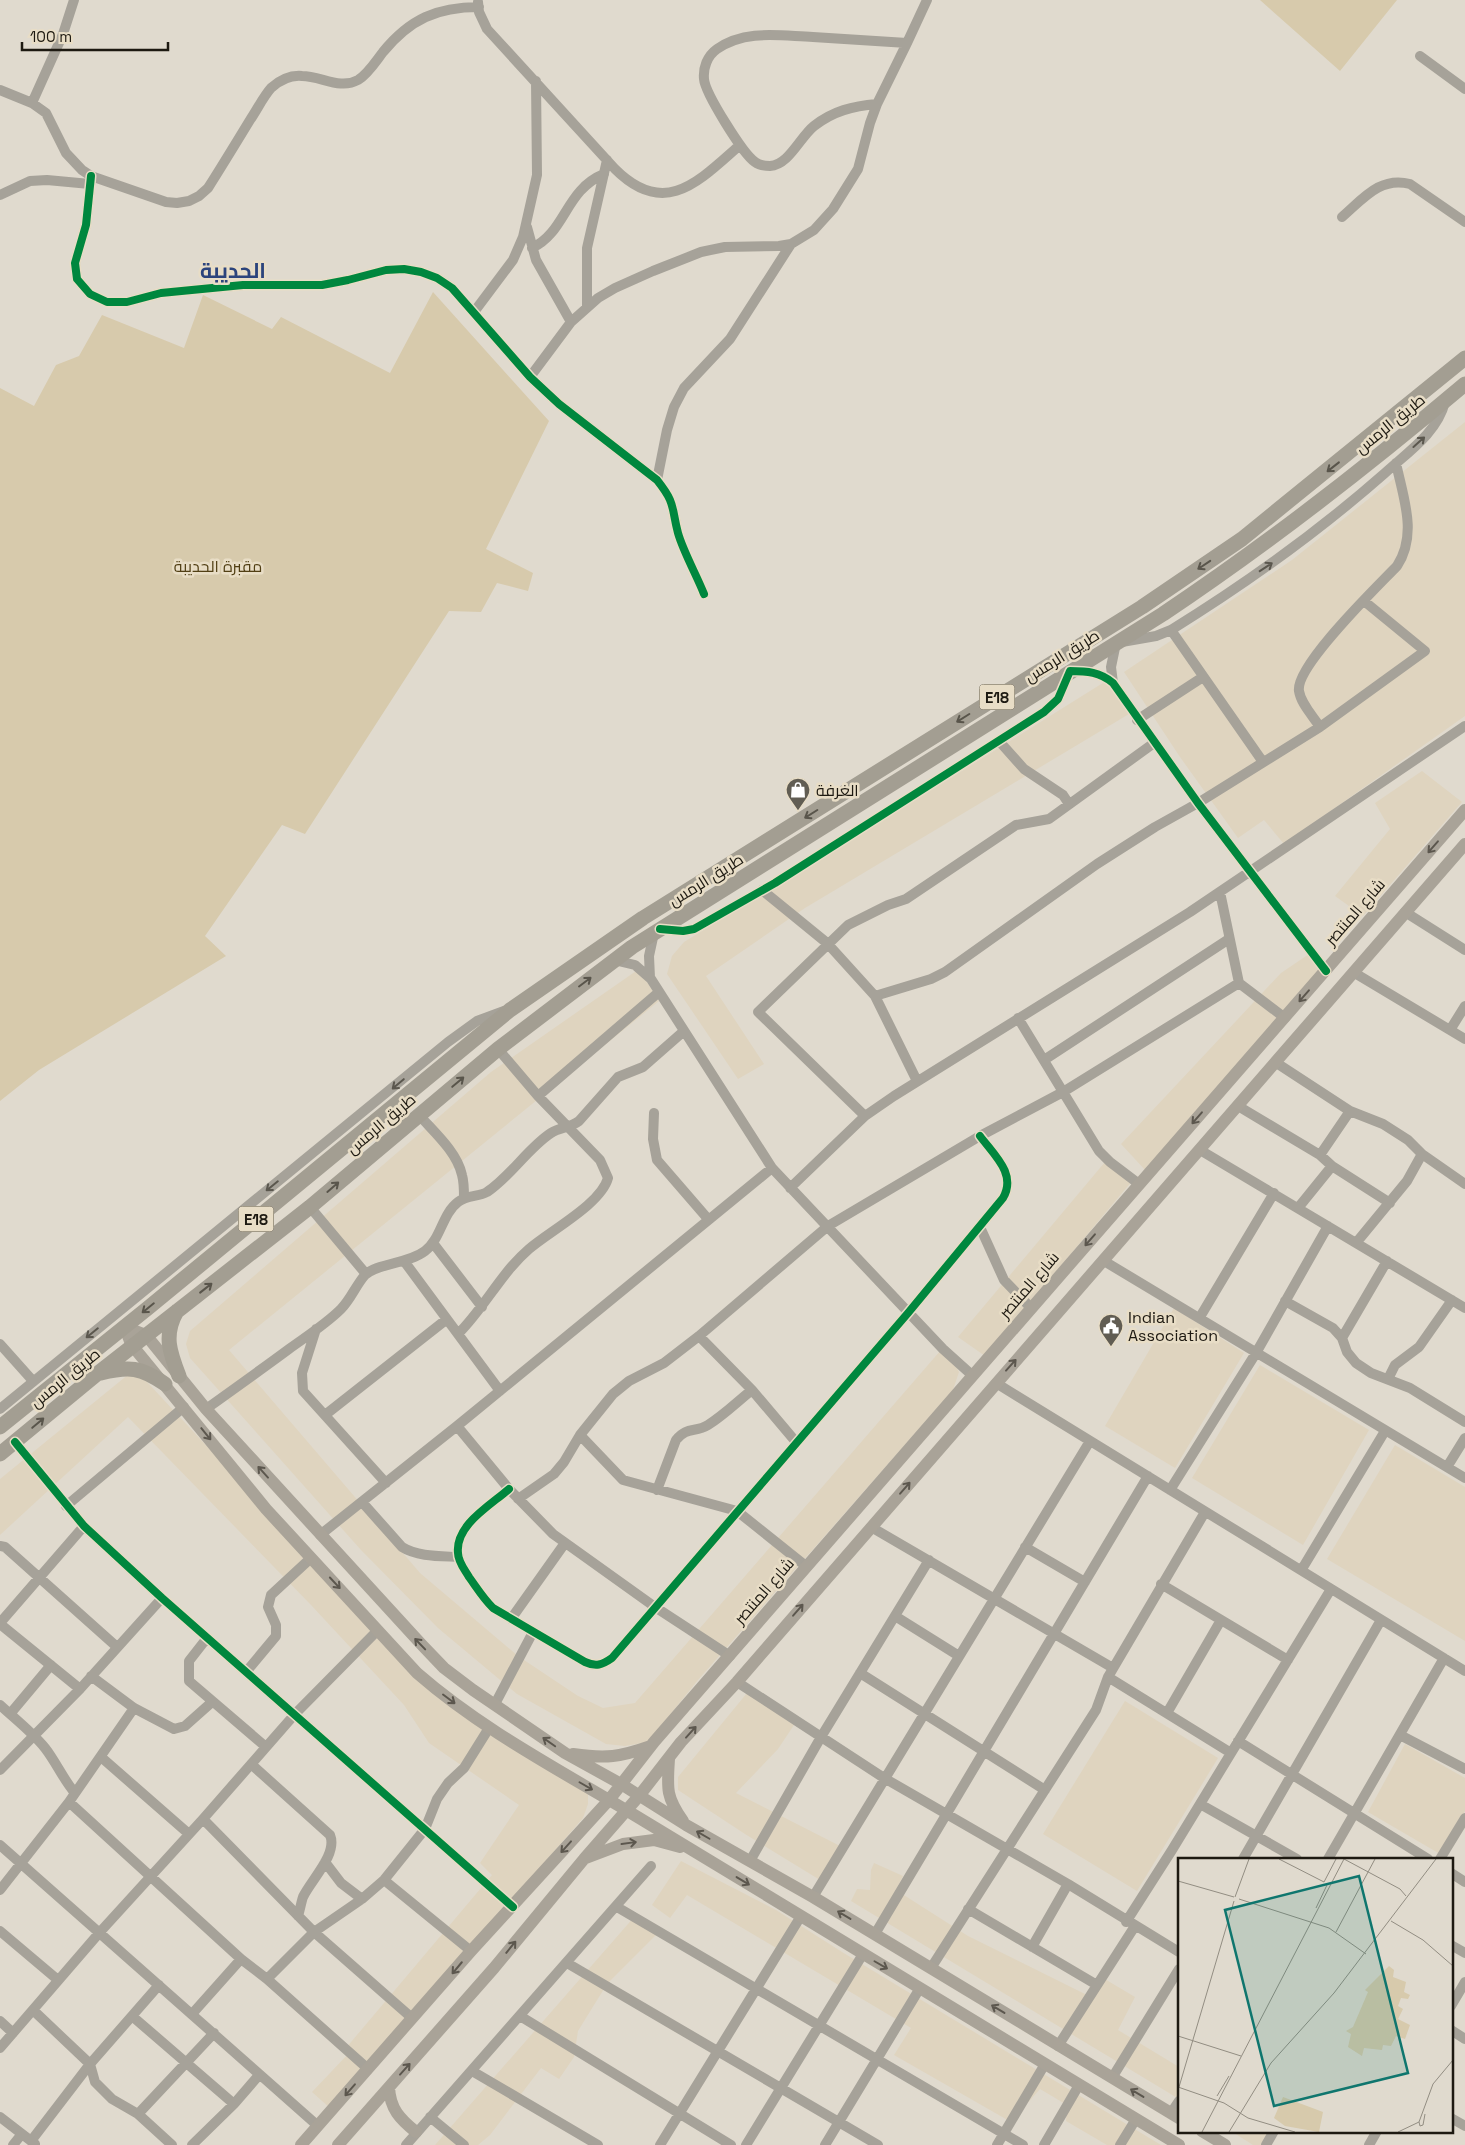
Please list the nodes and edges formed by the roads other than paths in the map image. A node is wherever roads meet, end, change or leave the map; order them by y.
1 (74, 0) edge
2 (926, 0) edge
3 (478, 3) edge
4 (908, 44) junction
5 (1420, 56) dead end
6 (536, 81) junction
7 (1465, 89) edge
8 (0, 90) edge
9 (32, 104) junction
10 (877, 104) junction
11 (740, 145) junction
12 (607, 160) junction
13 (604, 174) junction
14 (91, 180) junction
15 (0, 195) edge
16 (1342, 217) dead end
17 (1465, 222) edge
18 (526, 223) junction
19 (791, 244) junction
20 (532, 248) junction
21 (587, 307) junction
22 (474, 312) junction
23 (571, 322) junction
24 (1465, 358) edge
25 (530, 377) junction
26 (1465, 384) edge
27 (1465, 396) edge
28 (1447, 399) junction
29 (1396, 463) junction
30 (657, 480) junction
31 (704, 594) dead end
32 (1364, 601) junction
33 (1171, 630) junction
34 (1116, 643) junction
35 (1070, 671) junction
36 (1203, 677) junction
37 (1113, 684) junction
38 (1137, 720) junction
39 (1465, 726) edge
40 (1320, 727) junction
41 (999, 741) junction
42 (1154, 743) junction
43 (1263, 762) junction
44 (1198, 803) junction
45 (1069, 804) junction
46 (1465, 810) edge
47 (1465, 844) edge
48 (1250, 873) junction
49 (762, 890) junction
50 (1220, 892) junction
51 (1405, 912) junction
52 (657, 931) junction
53 (1229, 939) junction
54 (827, 943) junction
55 (1465, 950) edge
56 (614, 960) junction
57 (1326, 971) junction
58 (1353, 972) junction
59 (650, 979) junction
60 (1239, 983) junction
61 (659, 992) junction
62 (875, 996) junction
63 (1465, 1006) edge
64 (510, 1010) junction
65 (1018, 1018) junction
66 (1285, 1018) junction
67 (684, 1030) junction
68 (1450, 1030) junction
69 (1465, 1039) edge
70 (498, 1049) junction
71 (1044, 1060) junction
72 (1275, 1062) junction
73 (917, 1081) junction
74 (1063, 1092) junction
75 (538, 1096) junction
76 (1238, 1106) junction
77 (1350, 1111) junction
78 (654, 1113) dead end
79 (419, 1115) junction
80 (865, 1116) junction
81 (567, 1127) junction
82 (980, 1136) junction
83 (1200, 1150) junction
84 (1422, 1154) junction
85 (1320, 1155) junction
86 (1332, 1166) junction
87 (772, 1168) junction
88 (1139, 1184) junction
89 (1465, 1184) edge
90 (790, 1188) junction
91 (1274, 1193) junction
92 (464, 1198) junction
93 (1390, 1203) junction
94 (310, 1207) junction
95 (1298, 1208) junction
96 (708, 1219) junction
97 (828, 1226) junction
98 (980, 1226) junction
99 (1328, 1226) junction
100 (433, 1243) junction
101 (1356, 1243) junction
102 (404, 1261) junction
103 (1104, 1261) junction
104 (1387, 1261) junction
105 (366, 1274) junction
106 (1452, 1300) junction
107 (1285, 1301) junction
108 (482, 1307) junction
109 (1031, 1308) junction
110 (1465, 1308) edge
111 (177, 1311) junction
112 (908, 1313) junction
113 (1200, 1318) junction
114 (447, 1319) junction
115 (124, 1329) junction
116 (316, 1330) junction
117 (458, 1334) junction
118 (146, 1335) junction
119 (699, 1336) junction
120 (1342, 1338) junction
121 (0, 1344) edge
122 (132, 1346) junction
123 (1256, 1353) junction
124 (97, 1374) junction
125 (179, 1376) junction
126 (973, 1376) junction
127 (1388, 1379) junction
128 (33, 1381) junction
129 (996, 1383) junction
130 (165, 1384) junction
131 (752, 1390) junction
132 (500, 1391) junction
133 (184, 1408) junction
134 (206, 1408) junction
135 (0, 1409) edge
136 (325, 1415) junction
137 (1465, 1422) edge
138 (457, 1426) junction
139 (0, 1427) edge
140 (1385, 1431) junction
141 (580, 1434) junction
142 (1465, 1438) edge
143 (1090, 1440) junction
144 (16, 1442) junction
145 (796, 1442) junction
146 (0, 1454) edge
147 (1447, 1467) junction
148 (1148, 1476) junction
149 (1465, 1478) edge
150 (386, 1483) junction
151 (509, 1490) junction
152 (657, 1490) junction
153 (1170, 1490) junction
154 (518, 1499) junction
155 (362, 1502) junction
156 (66, 1506) junction
157 (266, 1509) junction
158 (736, 1511) junction
159 (1205, 1512) junction
160 (84, 1526) junction
161 (871, 1527) junction
162 (320, 1535) junction
163 (565, 1543) junction
164 (0, 1546) edge
165 (1025, 1547) junction
166 (459, 1557) junction
167 (311, 1558) junction
168 (929, 1560) junction
169 (807, 1567) junction
170 (1302, 1569) junction
171 (40, 1577) junction
172 (1085, 1582) junction
173 (1162, 1584) junction
174 (1331, 1589) junction
175 (162, 1598) junction
176 (994, 1599) junction
177 (655, 1607) junction
178 (895, 1616) junction
179 (511, 1619) junction
180 (1221, 1620) junction
181 (1382, 1620) junction
182 (0, 1623) edge
183 (378, 1630) junction
184 (533, 1632) junction
185 (1054, 1634) junction
186 (207, 1638) junction
187 (117, 1646) junction
188 (730, 1656) junction
189 (959, 1656) junction
190 (1444, 1658) junction
191 (1288, 1660) junction
192 (51, 1666) junction
193 (1465, 1671) edge
194 (246, 1672) junction
195 (860, 1673) junction
196 (1111, 1673) junction
197 (91, 1676) junction
198 (737, 1682) junction
199 (80, 1689) junction
200 (212, 1702) junction
201 (495, 1704) junction
202 (0, 1705) edge
203 (134, 1708) junction
204 (1167, 1713) junction
205 (10, 1714) junction
206 (295, 1714) junction
207 (924, 1714) junction
208 (489, 1728) junction
209 (1400, 1735) junction
210 (34, 1736) junction
211 (821, 1737) junction
212 (1238, 1741) junction
213 (651, 1746) junction
214 (266, 1747) junction
215 (984, 1751) junction
216 (1231, 1752) junction
217 (565, 1753) junction
218 (100, 1757) junction
219 (669, 1759) junction
220 (251, 1764) junction
221 (1465, 1769) edge
222 (0, 1770) edge
223 (1292, 1774) junction
224 (884, 1778) junction
225 (621, 1784) junction
226 (1045, 1790) junction
227 (75, 1793) junction
228 (639, 1796) junction
229 (609, 1800) junction
230 (69, 1802) junction
231 (1200, 1804) junction
232 (626, 1810) junction
233 (1354, 1813) junction
234 (945, 1815) junction
235 (1465, 1818) edge
236 (203, 1819) junction
237 (686, 1825) junction
238 (425, 1829) junction
239 (189, 1834) junction
240 (1256, 1836) junction
241 (0, 1845) edge
242 (1006, 1848) junction
243 (694, 1851) junction
244 (1244, 1858) edge
245 (1295, 1858) edge
246 (1329, 1858) edge
247 (1426, 1858) edge
248 (1441, 1858) edge
249 (584, 1859) junction
250 (750, 1861) junction
251 (325, 1862) junction
252 (22, 1863) junction
253 (651, 1866) dead end
254 (1452, 1874) edge
255 (150, 1876) junction
256 (384, 1880) junction
257 (1465, 1882) edge
258 (1068, 1884) junction
259 (0, 1890) edge
260 (813, 1896) junction
261 (362, 1899) junction
262 (513, 1906) junction
263 (617, 1906) junction
264 (968, 1909) junction
265 (298, 1916) junction
266 (801, 1916) junction
267 (1131, 1924) junction
268 (0, 1931) edge
269 (100, 1932) junction
270 (314, 1932) junction
271 (875, 1934) junction
272 (1452, 1946) edge
273 (1032, 1947) junction
274 (472, 1951) junction
275 (1178, 1951) edge
276 (1465, 1953) edge
277 (862, 1954) junction
278 (241, 1960) junction
279 (567, 1963) junction
280 (931, 1968) junction
281 (1178, 1971) edge
282 (267, 1979) junction
283 (58, 1980) junction
284 (1465, 1982) edge
285 (159, 1985) junction
286 (1097, 1985) junction
287 (920, 1988) junction
288 (757, 1989) junction
289 (1452, 2004) edge
290 (34, 2010) junction
291 (192, 2014) junction
292 (132, 2016) junction
293 (520, 2016) junction
294 (412, 2018) junction
295 (0, 2022) edge
296 (819, 2026) junction
297 (1452, 2031) edge
298 (13, 2032) junction
299 (214, 2033) junction
300 (1465, 2038) edge
301 (1058, 2046) junction
302 (0, 2048) edge
303 (718, 2051) junction
304 (877, 2059) junction
305 (186, 2062) junction
306 (90, 2064) junction
307 (1045, 2064) junction
308 (367, 2068) junction
309 (472, 2071) junction
310 (259, 2075) junction
311 (1112, 2078) junction
312 (1079, 2084) junction
313 (389, 2087) junction
314 (781, 2088) junction
315 (234, 2104) junction
316 (680, 2113) junction
317 (138, 2114) junction
318 (1175, 2115) edge
319 (0, 2117) edge
320 (430, 2117) junction
321 (1136, 2119) junction
322 (1452, 2119) edge
323 (839, 2122) junction
324 (318, 2126) junction
325 (1465, 2126) edge
326 (416, 2132) junction
327 (1204, 2132) edge
328 (1273, 2132) edge
329 (1376, 2132) edge
330 (1004, 2134) junction
331 (21, 2135) junction
332 (34, 2143) edge
333 (13, 2145) edge
334 (172, 2145) edge
335 (192, 2145) edge
336 (301, 2145) edge
337 (338, 2145) edge
338 (406, 2145) edge
339 (464, 2145) edge
340 (598, 2145) edge
341 (660, 2145) edge
342 (731, 2145) edge
343 (746, 2145) edge
344 (825, 2145) edge
345 (878, 2145) edge
346 (997, 2145) edge
347 (1023, 2145) edge
348 (1044, 2145) edge
349 (1120, 2145) edge
350 (1179, 2145) edge
351 (1225, 2145) edge
352 (1266, 2145) edge
353 (1369, 2145) edge

1 - 9 street
2 - 4 street
3 - 6 street
3 - 14 street
4 - 10 street
4 - 11 street
5 - 7 street
6 - 12 street
6 - 18 street
8 - 9 street
9 - 14 street
10 - 11 street
10 - 19 street
11 - 12 street
12 - 13 street
13 - 20 street
13 - 21 street
14 - 15 street
14 - 22 street
16 - 17 street
18 - 20 street
18 - 22 street
19 - 21 street
19 - 30 street
20 - 23 street
21 - 23 street
22 - 25 street
23 - 25 street
24 -> 64 highway, طريق الرمس / E18
25 - 30 street
26 - 28 highway, طريق الرمس / E18
27 - 28 street
29 -> 28 street
28 - 34 highway, طريق الرمس / E18
29 - 32 street
33 -> 29 street
30 - 31 street
32 - 40 street
32 - 40 street
33 - 34 street
33 - 36 street
34 - 35 highway, طريق الرمس / E18
34 - 37 street
35 - 37 street
35 - 41 street
35 - 52 highway, طريق الرمس / E18
36 - 38 street
36 - 43 street
37 - 38 street
38 - 42 street
39 - 48 street
40 - 43 street
41 - 45 street
41 - 49 street
42 - 44 street
42 - 45 street
43 - 44 street
44 - 48 street
44 - 62 street
45 - 54 street
46 -> 57 main road, شارع المنتصر
47 - 51 main road
48 - 50 street
48 - 57 street
49 - 52 street
49 - 54 street
50 - 53 street
50 - 65 street
51 - 55 street
51 - 58 main road
52 - 56 highway, طريق الرمس / E18
52 - 59 street
53 - 60 street
53 - 71 street
54 - 62 street
54 - 80 street
56 - 59 street
70 -> 56 highway, طريق الرمس / E18
57 -> 66 main road, شارع المنتصر
58 - 68 street
58 - 72 main road
59 - 61 street
60 - 66 street
60 - 74 street
61 - 67 street
61 - 75 street
62 - 73 street
63 - 68 street
64 -> 115 highway, طريق الرمس / E18
64 -> 128 street
65 - 71 street
65 - 73 street
66 -> 88 main road, شارع المنتصر
67 - 81 street
67 - 87 street
68 - 69 street
70 - 75 street
79 -> 70 highway, طريق الرمس / E18
71 - 74 street
72 - 76 main road
72 - 77 street
73 - 80 street
74 - 82 street
74 - 88 street
75 - 81 street
76 - 83 main road
76 - 85 street
77 - 84 street
77 - 85 street
78 - 96 street
79 - 92 street
94 -> 79 highway, طريق الرمس / E18
80 - 90 street
81 - 92 street
81 - 108 street
82 - 97 street
82 - 98 street
83 - 91 street
83 - 103 main road
84 - 89 street
84 - 93 street
85 - 86 street
86 - 93 street
86 - 95 street
87 - 90 street
87 - 96 street
88 -> 109 main road, شارع المنتصر
90 - 97 street
91 - 95 street
91 - 113 street
92 - 100 street
93 - 101 street
94 - 105 street
111 -> 94 highway, طريق الرمس / E18
95 - 99 street
96 - 132 street
97 - 112 street
97 - 119 street
98 - 109 street
98 - 112 street
99 - 101 street
99 - 107 street
100 - 102 street
100 - 108 street
101 - 104 street
102 - 105 street
102 - 114 street
103 - 113 street
129 -> 103 main road
104 - 106 street
104 - 120 street
105 - 116 street
106 - 110 street
106 - 127 street
107 - 120 street
107 - 123 street
108 - 117 street
109 - 126 main road, شارع المنتصر
111 - 118 highway, طريق الرمس / E18
111 - 125 highway
112 - 126 street
112 - 145 street
113 - 123 street
114 - 117 street
114 - 136 street
115 - 118 main road
115 - 122 main road
115 - 139 highway, طريق الرمس / E18
116 - 134 street
116 - 136 street
117 - 132 street
118 - 122 highway, طريق الرمس / E18
118 - 125 main road
119 - 131 street
119 - 141 street
120 - 127 street
121 - 128 street
122 - 124 highway, طريق الرمس / E18
122 - 130 main road
123 - 140 street
123 - 153 street
124 - 130 highway
144 -> 124 highway, طريق الرمس / E18
125 - 134 main road
126 - 169 main road, شارع المنتصر
127 - 137 street
128 - 135 street
129 - 143 street
161 -> 129 main road
130 - 133 main road
131 - 145 street
131 - 152 street
132 - 138 street
133 - 156 street
133 -> 157 main road
162 -> 134 main road
136 - 150 street
138 - 150 street
138 - 151 street
140 - 147 street
140 - 170 street
141 - 152 street
141 - 154 street
142 - 147 street
143 - 148 street
143 - 165 street
144 - 146 highway, طريق الرمس / E18
144 - 156 street
145 - 158 street
147 - 149 street
148 - 153 street
148 - 172 street
150 - 155 street
151 - 154 street
151 - 166 street
152 - 158 street
153 - 159 street
154 - 163 street
155 - 162 street
155 - 166 street
156 - 160 street
157 - 162 main road
157 - 167 main road
158 - 169 street
158 - 177 street
159 - 170 street
159 - 173 street
160 - 171 street
160 - 175 street
161 - 168 street
198 -> 161 main road
201 -> 162 main road
163 - 177 street
163 - 179 street
164 - 171 street
165 - 172 street
165 - 176 street
166 - 179 street
167 -> 183 main road
167 - 194 street
168 - 176 street
168 - 178 street
169 - 188 main road, شارع المنتصر
170 - 174 street
171 - 182 street
171 - 187 street
172 - 185 street
173 - 180 street
173 - 196 street
174 - 181 street
174 - 191 street
175 - 186 street
175 - 187 street
176 - 185 street
176 - 189 street
177 - 184 street
177 - 188 street
178 - 189 street
178 - 195 street
179 - 184 street
180 - 191 street
180 - 204 street
181 - 190 street
181 - 223 street
182 - 192 street
183 - 206 street
183 -> 208 main road
184 - 201 street
185 - 196 street
185 - 215 street
186 - 194 street
186 - 200 street
187 - 197 street
188 - 213 main road, شارع المنتصر
189 - 207 street
190 - 193 street
190 - 209 street
191 - 212 street
192 - 199 street
192 - 205 street
194 - 206 street
195 - 207 street
195 - 211 street
196 - 204 street
196 - 226 street
197 - 199 street
197 - 203 street
198 - 211 street
219 -> 198 main road
199 - 210 street
200 - 203 street
200 - 214 street
217 -> 201 main road
202 - 205 street
203 - 218 street
204 - 216 street
205 - 210 street
206 - 214 street
206 - 238 street
207 - 215 street
207 - 224 street
208 -> 229 main road
208 - 238 street
209 - 221 street
209 - 233 street
210 - 222 street
210 - 227 street
211 - 224 street
211 - 250 street
212 - 216 street
212 - 223 street
213 - 217 main road
213 - 225 main road, شارع المنتصر
214 - 220 street
215 - 226 street
215 - 234 street
216 - 231 street
217 - 225 main road
218 - 227 street
218 - 239 street
219 - 228 main road
219 - 237 main road
220 - 236 street
220 - 251 street
223 - 233 street
223 - 240 street
224 - 234 street
224 - 260 street
225 - 228 main road
225 - 229 main road, شارع المنتصر
226 - 242 street
227 - 230 street
228 - 232 main road
228 - 237 main road
229 - 232 main road
229 -> 262 main road, شارع المنتصر
230 - 252 street
230 - 255 street
231 - 240 street
231 - 267 street
232 - 243 main road
232 - 249 main road
233 - 246 street
233 - 247 street
234 - 242 street
234 - 271 street
235 - 248 street
236 - 239 street
236 - 265 street
250 -> 237 main road
238 - 256 street
238 - 262 street
239 - 255 street
240 - 244 street
240 - 245 street
241 - 252 street
242 - 258 street
242 - 264 street
249 -> 243 main road
243 -> 266 main road
313 -> 249 main road
250 - 260 main road
251 - 261 street
251 - 265 street
252 - 259 street
252 - 269 street
253 - 263 street
254 - 257 street
255 - 269 street
255 - 278 street
256 - 261 street
256 - 274 street
258 - 267 street
258 - 273 street
271 -> 260 main road
261 - 270 street
262 - 274 main road, شارع المنتصر
263 - 279 street
263 - 288 street
264 - 273 street
264 - 280 street
265 - 270 street
266 - 277 main road
266 - 288 street
267 - 275 street
267 - 286 street
268 - 283 street
269 - 283 street
269 - 285 street
270 - 282 street
270 - 294 street
271 - 280 main road
272 - 276 street
273 - 286 street
274 -> 294 main road, شارع المنتصر
277 -> 287 main road
277 - 296 street
278 - 282 street
278 - 291 street
279 - 293 street
279 - 303 street
301 -> 280 main road
281 - 311 street
282 - 308 street
283 - 290 street
284 - 289 street
285 - 291 street
285 - 292 street
286 - 301 street
287 - 304 street
287 - 307 main road
288 - 296 street
288 - 303 street
290 - 298 street
290 - 306 street
291 - 299 street
292 - 305 street
292 - 306 street
293 - 309 street
293 - 316 street
294 - 308 main road, شارع المنتصر
295 - 298 street
296 - 304 street
296 - 314 street
297 - 300 street
298 - 302 street
299 - 305 street
299 - 310 street
301 - 311 main road
303 - 314 street
303 - 316 street
304 - 323 street
304 - 330 street
305 - 315 street
305 - 317 street
306 - 317 street
306 - 332 street
307 - 312 main road
307 - 330 street
308 -> 324 main road, شارع المنتصر
309 - 320 street
309 - 340 street
310 - 315 street
310 - 324 street
318 -> 311 main road
312 - 321 main road
312 - 348 street
313 - 326 main road
313 - 337 main road
314 - 323 street
314 - 343 street
315 - 335 street
316 - 341 street
316 - 342 street
317 - 334 street
319 - 331 street
320 - 326 street
320 - 339 street
321 - 349 street
321 - 350 main road
322 - 325 street
323 - 344 street
323 - 345 street
324 - 336 main road, شارع المنتصر
326 - 338 street
327 - 351 main road
328 - 352 street
329 - 353 street
330 - 346 street
330 - 347 street
331 - 332 street
331 - 333 street

